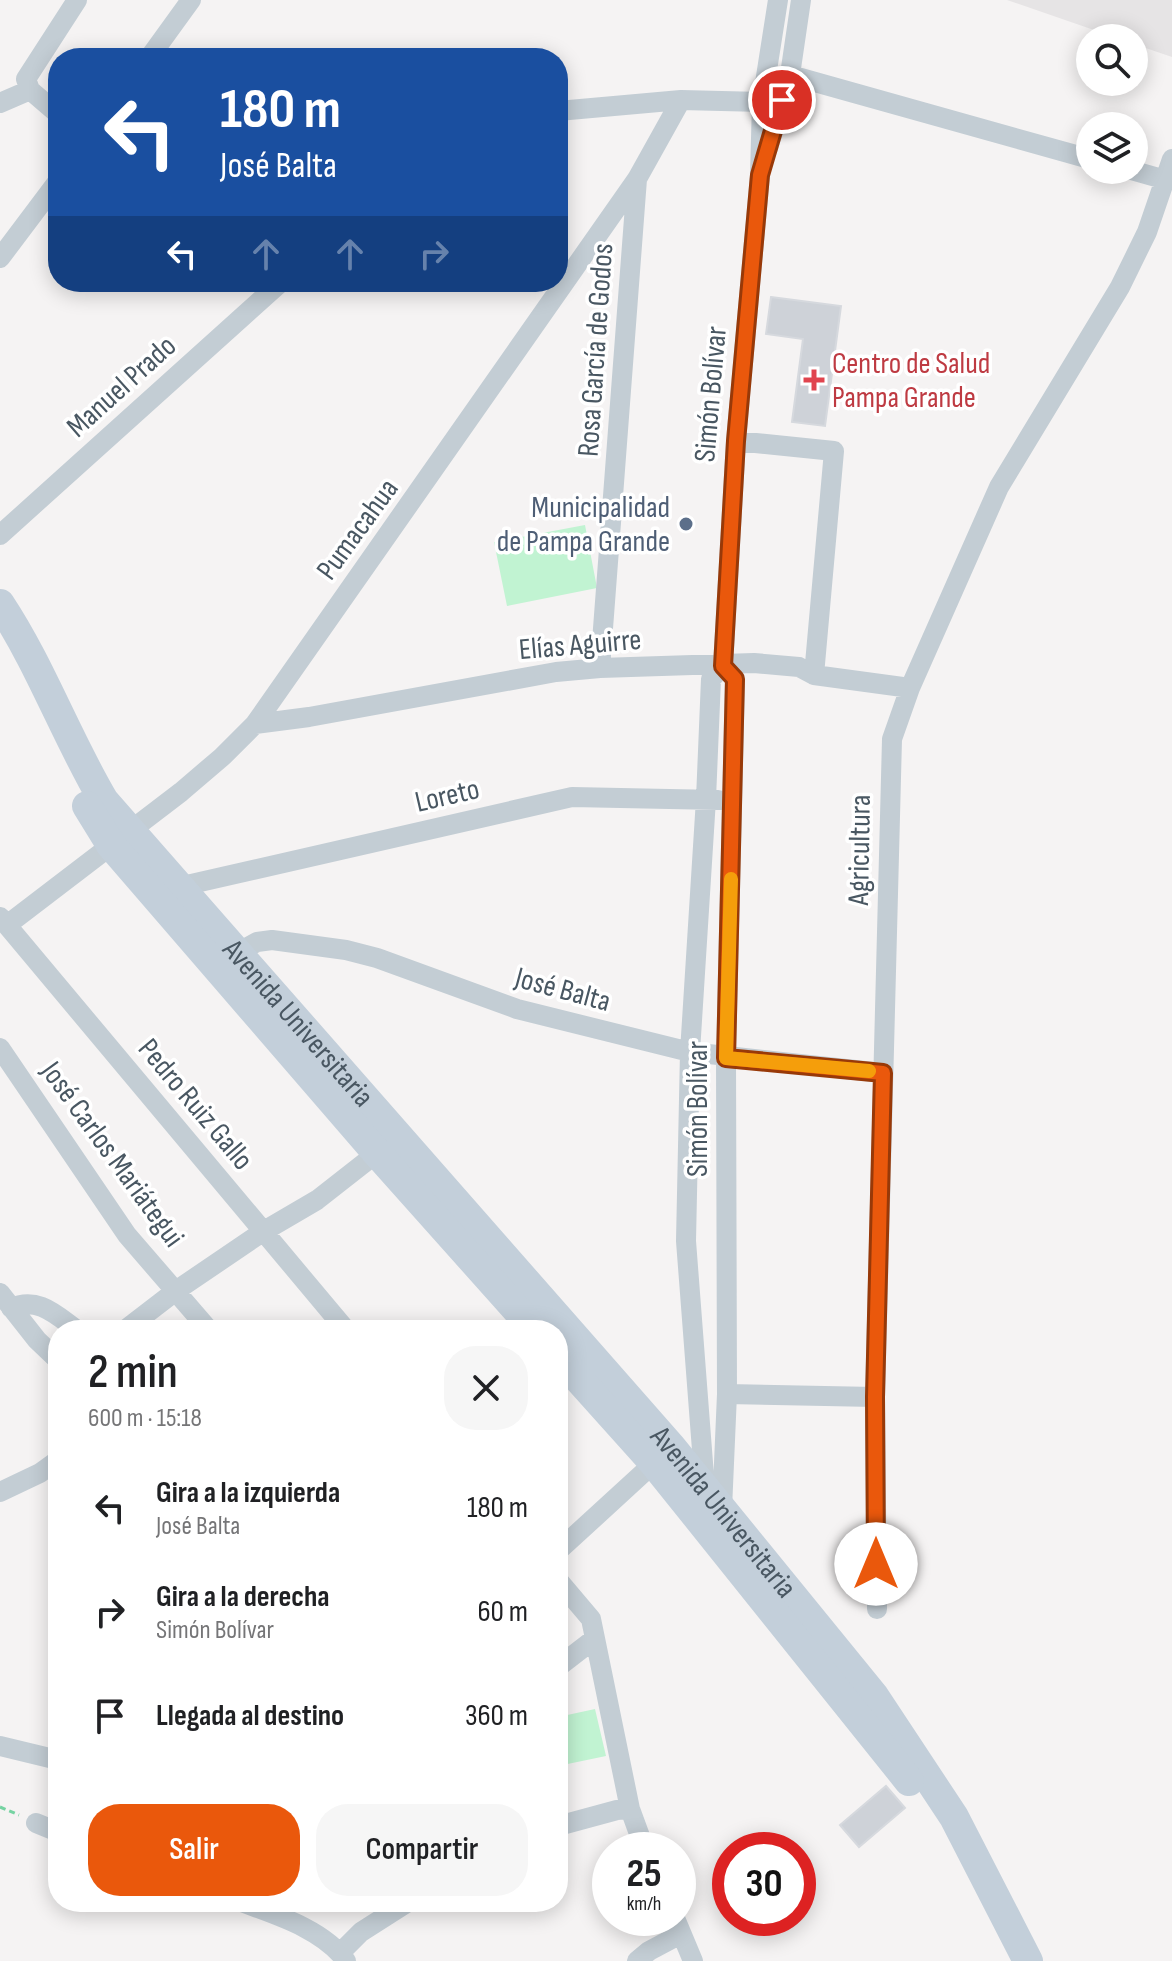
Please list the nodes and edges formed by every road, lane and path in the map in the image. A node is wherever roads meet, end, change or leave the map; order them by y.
1 (77, 0) edge
2 (190, 0) edge
3 (210, 0) edge
4 (778, 0) edge
5 (801, 0) edge
6 (49, 48) edge
7 (156, 48) edge
8 (48, 50) edge
9 (790, 75) junction
10 (28, 85) junction
11 (3, 97) edge
12 (681, 100) junction
13 (762, 102) junction
14 (48, 104) edge
15 (568, 110) edge
16 (1076, 155) edge
17 (1172, 159) edge
18 (760, 175) junction
19 (1148, 175) edge
20 (637, 179) junction
21 (1166, 180) junction
22 (48, 194) edge
23 (0, 258) edge
24 (568, 277) edge
25 (270, 292) edge
26 (558, 292) edge
27 (736, 441) junction
28 (0, 535) edge
29 (0, 604) edge
30 (0, 623) edge
31 (723, 666) junction
32 (600, 668) junction
33 (814, 675) junction
34 (910, 688) junction
35 (255, 724) junction
36 (706, 799) junction
37 (734, 801) junction
38 (120, 838) junction
39 (178, 887) junction
40 (3, 921) edge
41 (237, 953) junction
42 (0, 1048) edge
43 (690, 1052) junction
44 (726, 1058) junction
45 (883, 1073) junction
46 (377, 1153) junction
47 (264, 1231) junction
48 (177, 1290) junction
49 (6, 1300) edge
50 (64, 1320) edge
51 (138, 1320) edge
52 (201, 1320) edge
53 (338, 1320) edge
54 (526, 1320) edge
55 (559, 1320) edge
56 (568, 1330) edge
57 (48, 1350) edge
58 (568, 1367) edge
59 (727, 1394) junction
60 (875, 1397) junction
61 (654, 1463) junction
62 (48, 1467) edge
63 (0, 1492) edge
64 (714, 1499) junction
65 (568, 1542) edge
66 (568, 1594) edge
67 (877, 1609) dead end
68 (592, 1629) junction
69 (568, 1656) edge
70 (0, 1746) edge
71 (48, 1758) edge
72 (630, 1809) junction
73 (36, 1823) dead end
74 (568, 1823) edge
75 (48, 1828) edge
76 (638, 1832) edge
77 (993, 1896) junction
78 (265, 1912) edge
79 (392, 1912) edge
80 (666, 1936) edge
81 (682, 1936) edge
82 (1022, 1951) edge
83 (343, 1957) edge
84 (637, 1961) edge
85 (693, 1961) edge

1 - 6 street
2 - 3 street
2 - 7 street
4 - 13 street, Simón Bolívar
5 - 9 street, Simón Bolívar
8 - 10 street
9 - 16 street
9 - 18 street, Simón Bolívar
10 - 11 street
10 - 14 street
12 - 13 street
12 - 15 street
12 - 20 street, Pumacahua
13 - 18 street, Simón Bolívar
17 - 21 street, Agricultura
18 - 27 street, Simón Bolívar
19 - 21 street
20 - 24 street, Pumacahua
20 - 32 street, Rosa García de Godos
21 - 34 street, Agricultura
22 - 23 street
25 - 28 street, Manuel Prado
26 - 35 street, Pumacahua
27 - 31 street, Simón Bolívar
27 - 33 street
29 - 38 main road, Avenida Universitaria
30 - 38 main road, Avenida Universitaria
31 - 32 street, Elías Aguirre
31 - 33 street, Elías Aguirre
31 - 36 street, Simón Bolívar
31 - 37 street, Simón Bolívar
32 - 35 street, Elías Aguirre
33 - 34 street, Elías Aguirre
34 - 45 street, Agricultura
35 - 38 street, Pumacahua
36 - 37 street, Loreto
36 - 39 street, Loreto
36 - 43 street, Simón Bolívar
37 - 44 street, Simón Bolívar
38 - 39 main road, Avenida Universitaria
38 - 40 street, Pumacahua
38 - 46 main road, Avenida Universitaria
39 - 41 main road, Avenida Universitaria
40 - 47 street, Pedro Ruiz Gallo
41 - 43 street, José Balta
41 - 55 main road, Avenida Universitaria
42 - 48 street, José Carlos Mariátegui
43 - 44 street, José Balta
43 - 64 street, Simón Bolívar
44 - 45 street, José Balta
44 - 59 street, Simón Bolívar
45 - 60 street, Agricultura
46 - 47 street
46 - 54 main road, Avenida Universitaria
47 - 48 street
47 - 53 street, Pedro Ruiz Gallo
48 - 51 street
48 - 52 street, José Carlos Mariátegui
49 - 50 street
49 - 57 street
56 - 64 main road, Avenida Universitaria
58 - 61 main road, Avenida Universitaria
59 - 60 street
59 - 64 street, Simón Bolívar
60 - 67 street, Agricultura
61 - 65 street
61 - 77 main road, Avenida Universitaria
62 - 63 street
64 - 77 main road, Avenida Universitaria
66 - 68 street
68 - 69 street
68 - 72 street
70 - 71 street
72 - 74 street
72 - 76 street
73 - 75 street
77 - 82 main road
78 - 83 street
79 - 83 street
80 - 84 street
81 - 85 street

